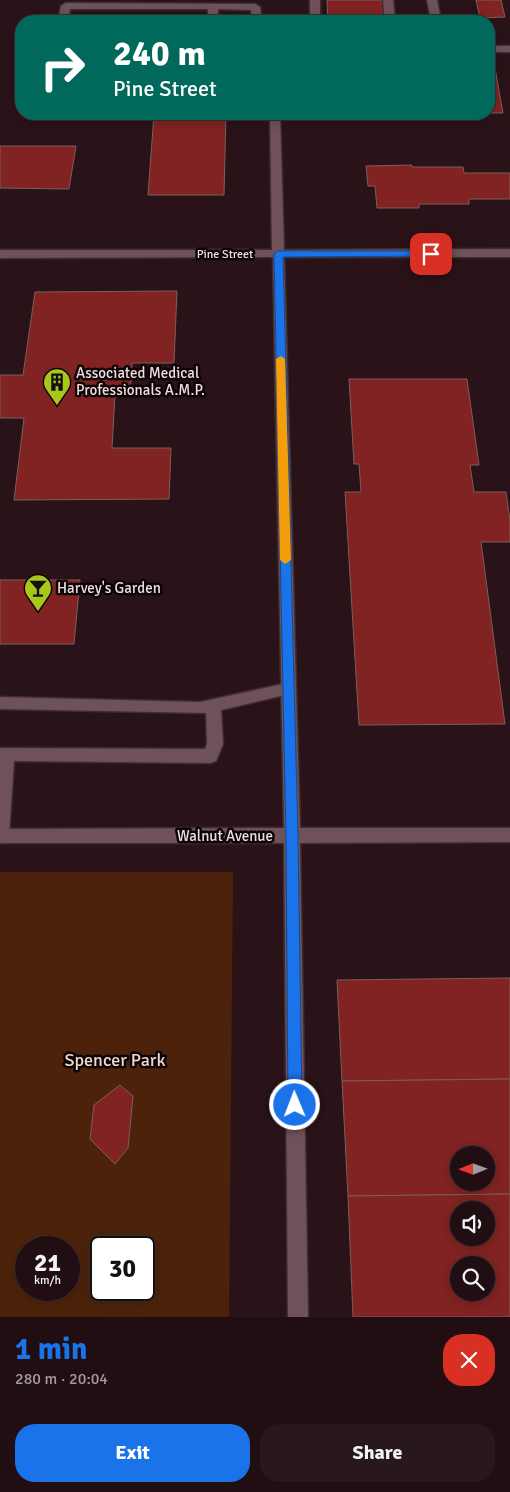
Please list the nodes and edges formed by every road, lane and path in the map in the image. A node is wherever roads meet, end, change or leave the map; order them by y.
1 (315, 0) edge
2 (388, 0) edge
3 (432, 0) edge
4 (213, 6) junction
5 (64, 15) edge
6 (213, 15) edge
7 (256, 15) edge
8 (315, 15) edge
9 (389, 15) edge
10 (435, 15) edge
11 (495, 50) edge
12 (510, 50) edge
13 (275, 120) edge
14 (0, 254) edge
15 (278, 254) junction
16 (510, 254) edge
17 (288, 689) junction
18 (0, 703) edge
19 (213, 705) junction
20 (3, 754) edge
21 (510, 835) edge
22 (0, 836) edge
23 (292, 836) junction
24 (298, 1317) edge

1 - 8 street
2 - 9 street
3 - 10 street
4 - 5 street
4 - 6 street
4 - 7 street
11 - 12 street
13 - 15 street
14 - 15 street, Pine Street
15 - 16 street, Pine Street
15 - 17 street
17 - 19 street
17 - 23 street
18 - 19 street
19 - 20 street
20 - 22 street
21 - 23 street, Walnut Avenue
22 - 23 street, Walnut Avenue
23 - 24 street

